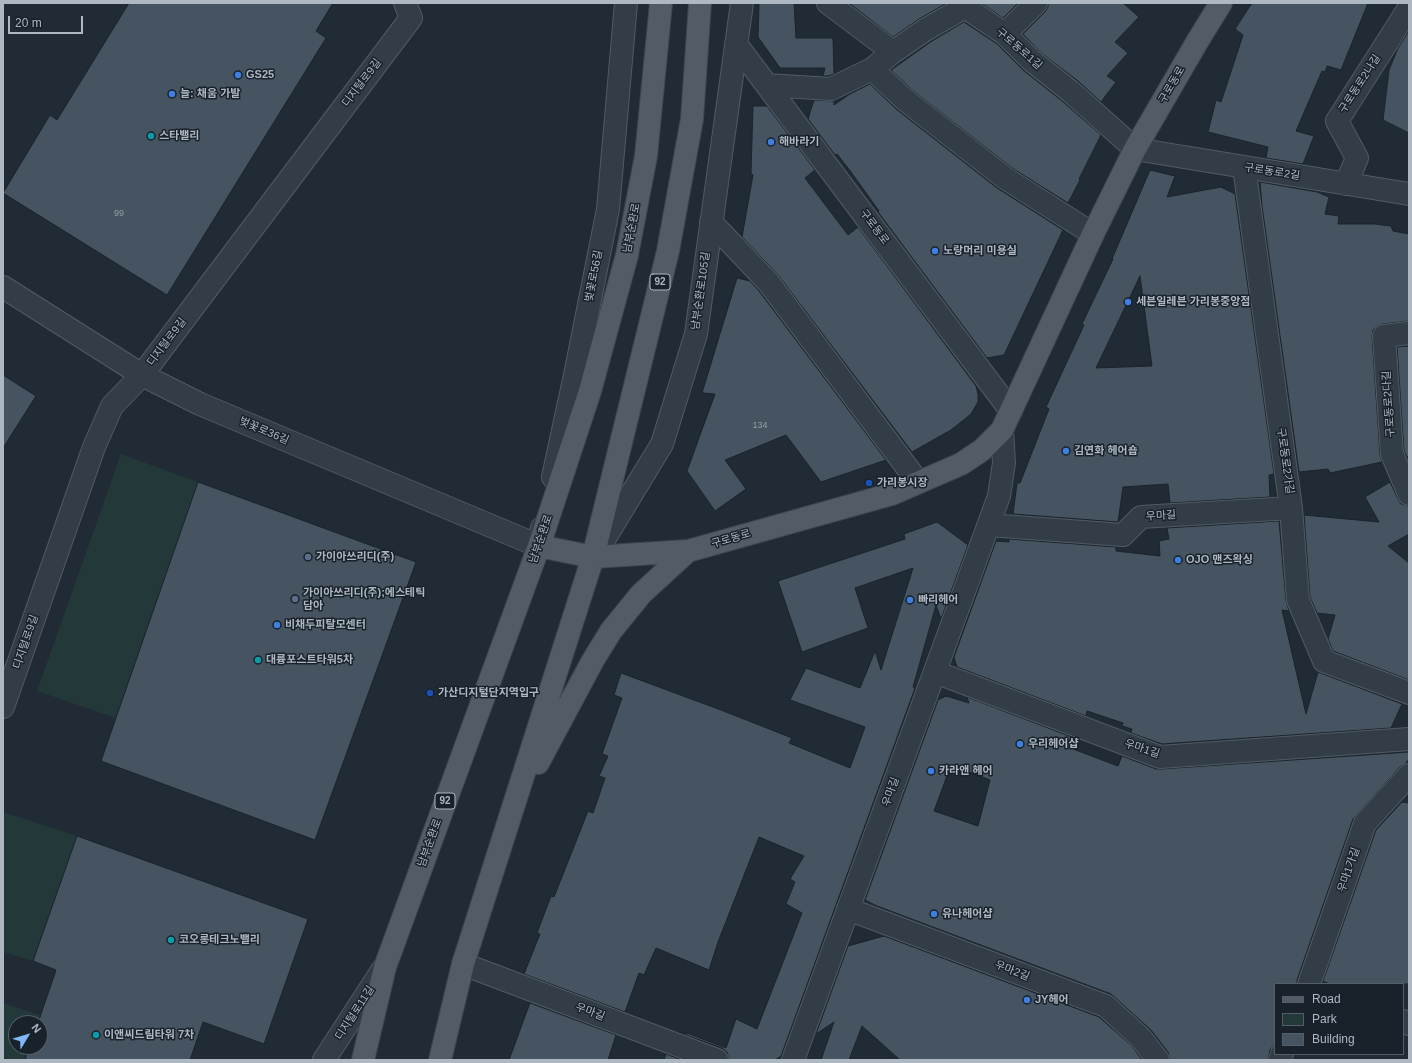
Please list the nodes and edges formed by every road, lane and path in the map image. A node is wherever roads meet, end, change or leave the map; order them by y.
1 (626, 3) edge
2 (661, 3) edge
3 (700, 3) edge
4 (742, 3) edge
5 (828, 3) edge
6 (1036, 3) edge
7 (1222, 3) edge
8 (1409, 8) edge
9 (408, 10) edge
10 (1004, 34) junction
11 (736, 44) junction
12 (893, 52) junction
13 (872, 69) junction
14 (767, 85) junction
15 (1135, 150) junction
16 (1244, 167) junction
17 (1346, 184) junction
18 (1409, 194) edge
19 (711, 222) junction
20 (1093, 234) junction
21 (3, 287) edge
22 (1409, 333) edge
23 (142, 375) junction
24 (1007, 421) junction
25 (918, 482) junction
26 (1409, 494) edge
27 (1291, 508) junction
28 (989, 525) junction
29 (539, 546) junction
30 (688, 551) junction
31 (593, 557) junction
32 (935, 672) junction
33 (1409, 693) edge
34 (3, 707) edge
35 (1409, 738) edge
36 (1409, 775) edge
37 (512, 810) junction
38 (848, 909) junction
39 (463, 964) junction
40 (385, 967) junction
41 (1314, 982) edge
42 (324, 1060) edge
43 (363, 1060) edge
44 (440, 1060) edge
45 (716, 1060) edge
46 (794, 1060) edge
47 (1158, 1060) edge

1 - 29 street, 벚꽃로56길
2 - 29 main road, 남부순환로 / 92
3 - 31 main road, 92
4 - 11 street, 남부순환로105길
5 - 12 street
6 - 10 street
7 - 15 main road, 구로동로
8 - 17 street, 구로동로2나길
9 - 23 street, 디지털로9길
10 - 12 street, 구로동로1길
10 - 15 street, 구로동로1길
11 - 14 street, 구로동로
11 - 19 street, 남부순환로105길
12 - 13 street, 구로동로1길
13 - 14 street, 구로동로1길
13 - 20 street
14 - 24 street, 구로동로
15 - 16 street, 구로동로2길
15 - 20 main road, 구로동로
16 - 17 street, 구로동로2길
16 - 27 street, 구로동로2가길
17 - 18 street, 구로동로2길
19 - 25 street
19 - 31 street, 남부순환로105길
20 - 24 main road, 구로동로
21 - 23 street, 벚꽃로36길
22 - 26 street, 구로동로2다길
23 - 29 street, 벚꽃로36길
23 - 34 street, 디지털로9길
24 - 25 main road, 구로동로
24 - 28 street, 우마길
25 - 30 main road, 구로동로
27 - 28 street, 우마길
27 - 33 street, 구로동로2가길
28 - 32 street, 우마길
29 - 31 main road, 구로동로
29 - 40 main road, 남부순환로 / 92
30 - 31 main road, 구로동로
30 - 37 main road
31 - 37 main road, 92
32 - 35 street, 우마1길
32 - 38 street, 우마길
36 - 41 street, 우마1가길
37 - 39 main road, 92
38 - 46 street, 우마길
38 - 47 street, 우마2길
39 - 44 main road, 92
39 - 45 street, 우마길
40 - 42 street, 디지털로11길
40 - 43 main road, 남부순환로 / 92

